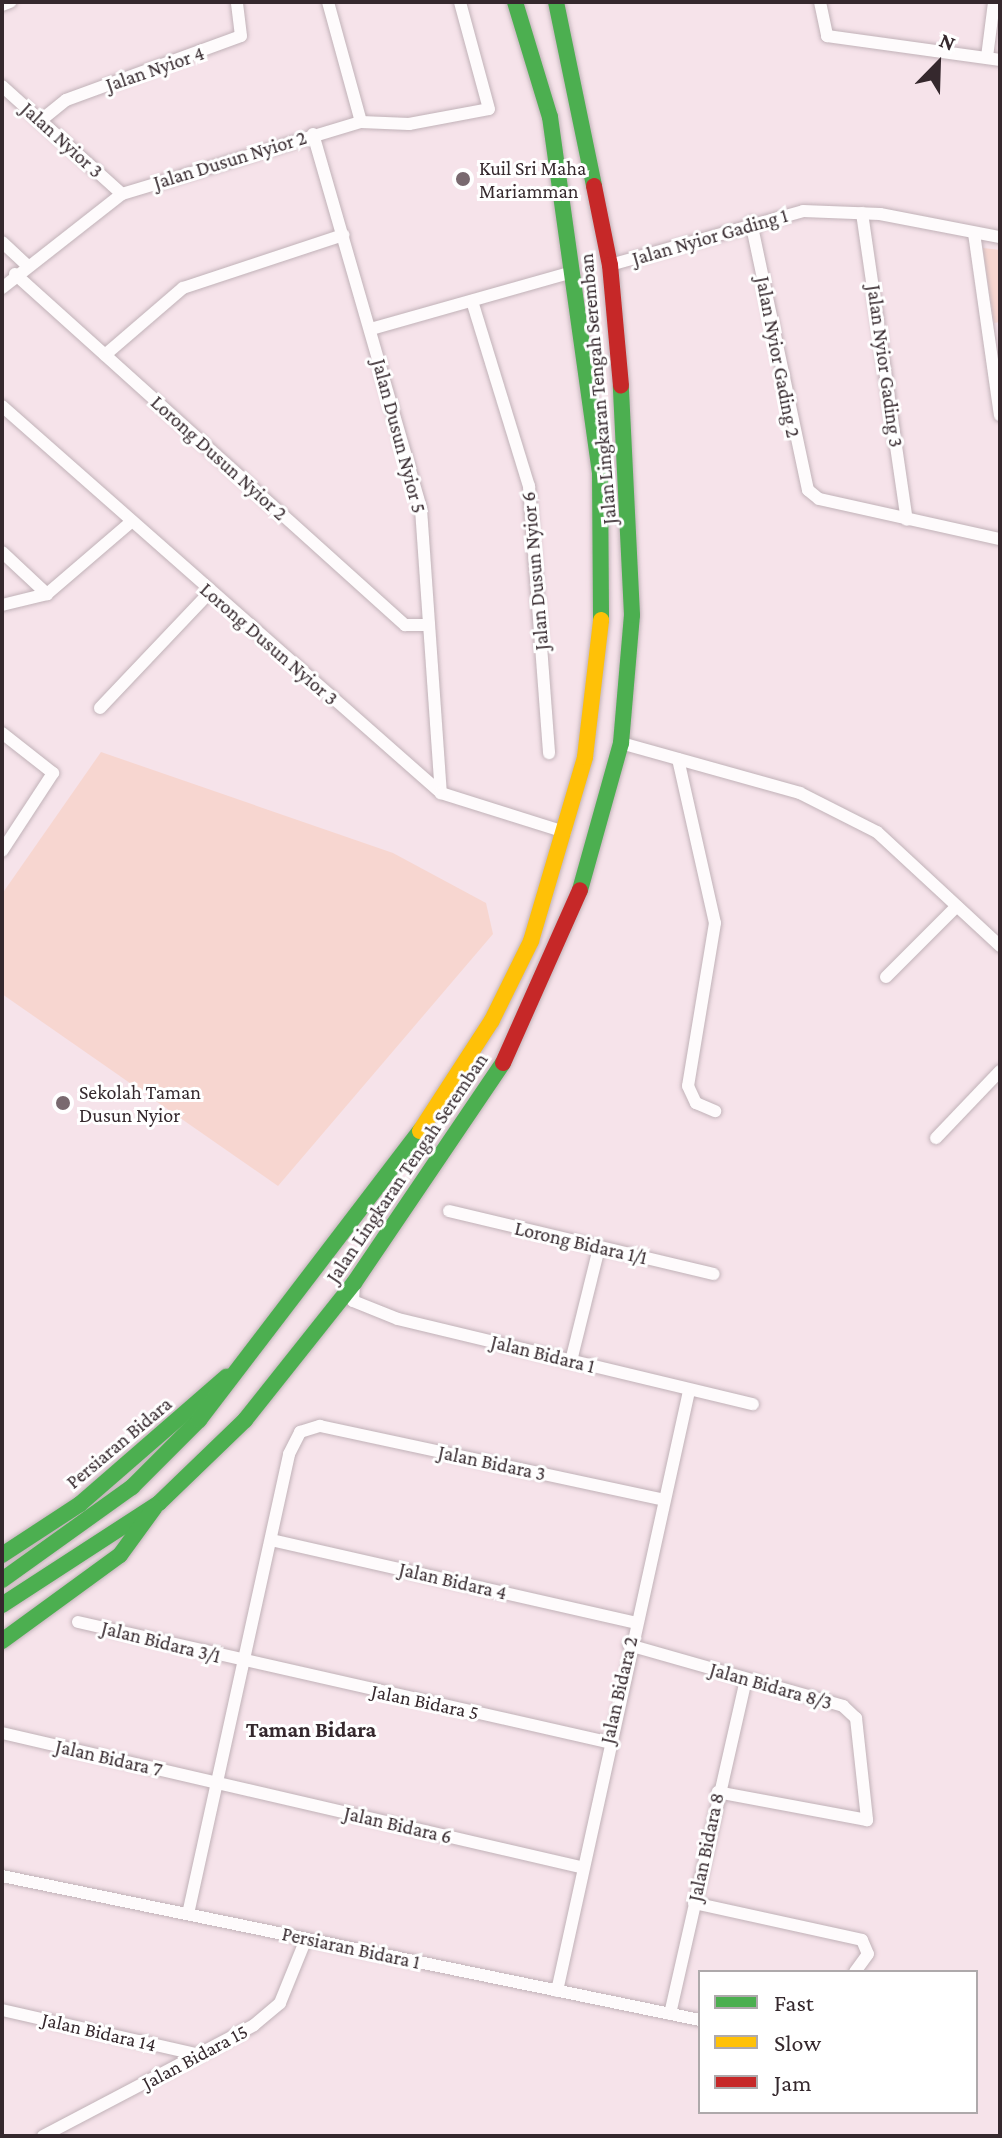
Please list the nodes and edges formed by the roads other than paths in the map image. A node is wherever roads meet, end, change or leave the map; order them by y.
1 (10, 2) edge
2 (237, 2) edge
3 (328, 2) edge
4 (460, 2) edge
5 (515, 2) edge
6 (556, 2) edge
7 (820, 2) edge
8 (994, 2) edge
9 (2, 5) edge
10 (993, 59) edge
11 (2, 86) edge
12 (40, 121) junction
13 (361, 122) junction
14 (313, 134) junction
15 (122, 194) junction
16 (862, 213) junction
17 (751, 222) junction
18 (974, 233) junction
19 (343, 235) junction
20 (1000, 237) edge
21 (2, 242) edge
22 (27, 265) junction
23 (610, 265) junction
24 (572, 272) junction
25 (15, 274) junction
26 (2, 288) edge
27 (472, 301) junction
28 (371, 329) junction
29 (105, 355) junction
30 (2, 406) edge
31 (1000, 415) edge
32 (907, 520) junction
33 (131, 522) junction
34 (1000, 539) edge
35 (2, 552) edge
36 (210, 592) junction
37 (47, 594) junction
38 (2, 605) edge
39 (429, 625) junction
40 (100, 708) dead end
41 (2, 733) edge
42 (621, 743) junction
43 (549, 753) dead end
44 (678, 759) junction
45 (441, 793) junction
46 (565, 832) junction
47 (2, 851) edge
48 (957, 906) junction
49 (1000, 946) edge
50 (886, 977) dead end
51 (1000, 1071) edge
52 (715, 1111) dead end
53 (936, 1138) dead end
54 (449, 1211) dead end
55 (599, 1248) junction
56 (714, 1274) dead end
57 (354, 1283) junction
58 (255, 1351) junction
59 (571, 1361) junction
60 (689, 1391) junction
61 (753, 1404) dead end
62 (664, 1500) junction
63 (159, 1503) junction
64 (271, 1540) junction
65 (2, 1555) edge
66 (2, 1580) edge
67 (2, 1605) edge
68 (78, 1622) dead end
69 (635, 1623) junction
70 (2, 1641) edge
71 (629, 1645) junction
72 (244, 1662) junction
73 (746, 1680) junction
74 (2, 1733) edge
75 (607, 1742) junction
76 (216, 1783) junction
77 (718, 1792) junction
78 (580, 1867) junction
79 (2, 1876) edge
80 (694, 1903) junction
81 (188, 1914) junction
82 (306, 1939) junction
83 (856, 1970) edge
84 (557, 1991) junction
85 (2, 2010) edge
86 (670, 2014) junction
87 (698, 2020) edge
88 (196, 2054) junction
89 (43, 2136) edge

1 - 9 street
2 - 12 street, Jalan Nyior 4
3 - 13 street
4 - 13 street, Jalan Dusun Nyior 2
5 - 24 main road, Jalan Lingkaran Tengah Seremban
6 - 23 main road, Jalan Lingkaran Tengah Seremban
7 - 10 street
8 - 10 street
11 - 12 street, Jalan Nyior 3
12 - 15 street, Jalan Nyior 3
13 - 14 street, Jalan Dusun Nyior 2
14 - 15 street, Jalan Dusun Nyior 2
14 - 19 street, Jalan Dusun Nyior 5
15 - 22 street, Jalan Dusun Nyior 2
16 - 17 street, Jalan Nyior Gading 1
16 - 18 street, Jalan Nyior Gading 1
16 - 32 street, Jalan Nyior Gading 3
17 - 23 street, Jalan Nyior Gading 1
17 - 32 street, Jalan Nyior Gading 2
18 - 20 street, Jalan Nyior Gading 1
18 - 31 street
19 - 28 street, Jalan Dusun Nyior 5
19 - 29 street
21 - 22 street
22 - 25 street, Jalan Dusun Nyior 2
23 - 42 main road, Jalan Lingkaran Tengah Seremban
24 - 27 street
24 - 46 main road, Jalan Lingkaran Tengah Seremban
25 - 26 street, Jalan Dusun Nyior 2
25 - 29 street, Lorong Dusun Nyior 2
27 - 28 street
27 - 43 street, Jalan Dusun Nyior 6
28 - 39 street, Jalan Dusun Nyior 5
29 - 39 street, Lorong Dusun Nyior 2
30 - 33 street, Lorong Dusun Nyior 3
32 - 34 street
33 - 36 street, Lorong Dusun Nyior 3
33 - 37 street
35 - 37 street
36 - 40 street
36 - 45 street, Lorong Dusun Nyior 3
37 - 38 street
39 - 45 street, Jalan Dusun Nyior 5
41 - 47 street
42 - 44 street
42 - 57 main road, Jalan Lingkaran Tengah Seremban
44 - 48 street
44 - 52 street
45 - 46 street, Lorong Dusun Nyior 3
46 - 58 main road, Jalan Lingkaran Tengah Seremban
48 - 49 street
48 - 50 street
51 - 53 street
54 - 55 street, Lorong Bidara 1/1
55 - 56 street, Lorong Bidara 1/1
55 - 59 street
57 - 59 street, Jalan Bidara 1
57 - 63 main road, Jalan Lingkaran Tengah Seremban
58 - 65 main road, Persiaran Bidara
58 - 66 main road, Jalan Lingkaran Tengah Seremban
59 - 60 street, Jalan Bidara 1
60 - 61 street, Jalan Bidara 1
60 - 62 street, Jalan Bidara 2
62 - 64 street, Jalan Bidara 3
62 - 69 street, Jalan Bidara 2
63 - 67 main road, Jalan Lingkaran Tengah Seremban
63 - 70 main road
64 - 69 street, Jalan Bidara 4
64 - 72 street
68 - 72 street, Jalan Bidara 3/1
69 - 71 street, Jalan Bidara 2
71 - 73 street, Jalan Bidara 8/3
71 - 75 street, Jalan Bidara 2
72 - 75 street, Jalan Bidara 5
72 - 76 street
73 - 77 street, Jalan Bidara 8
73 - 77 street, Jalan Bidara 8/3
74 - 76 street, Jalan Bidara 7
75 - 78 street, Jalan Bidara 2
76 - 78 street, Jalan Bidara 6
76 - 81 street
77 - 80 street, Jalan Bidara 8
78 - 84 street, Jalan Bidara 2
79 - 81 street, Persiaran Bidara 1
80 - 83 street
80 - 86 street, Jalan Bidara 8
81 - 82 street, Persiaran Bidara 1
82 - 84 street, Persiaran Bidara 1
82 - 88 street, Jalan Bidara 15
84 - 86 street, Persiaran Bidara 1
85 - 88 street, Jalan Bidara 14
86 - 87 street, Persiaran Bidara 1
88 - 89 street, Jalan Bidara 15

